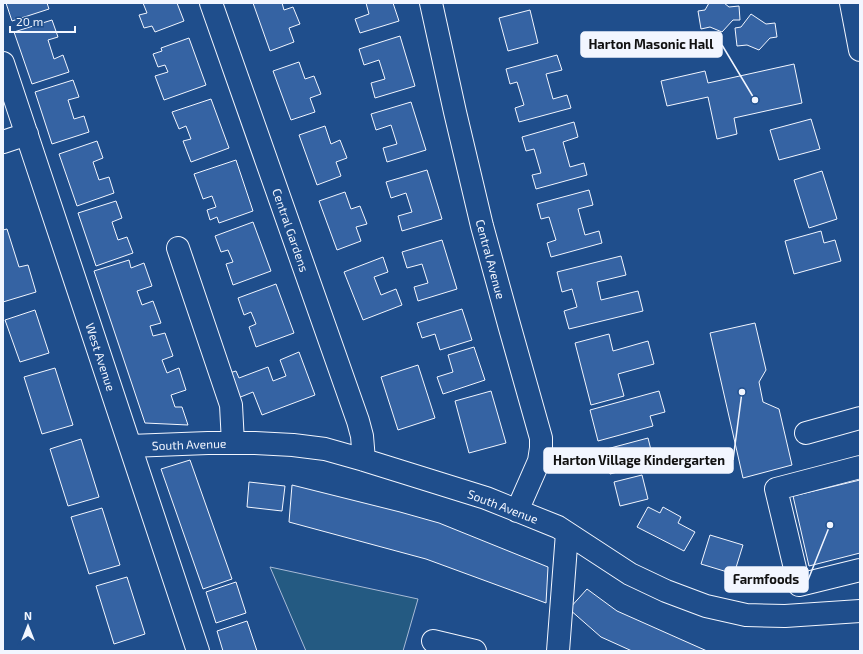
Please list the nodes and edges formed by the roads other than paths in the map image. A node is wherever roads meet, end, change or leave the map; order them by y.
1 (211, 3) edge
2 (431, 3) edge
3 (851, 3) edge
4 (860, 50) edge
5 (3, 63) edge
6 (27, 134) junction
7 (3, 142) edge
8 (178, 248) dead end
9 (860, 418) edge
10 (806, 433) dead end
11 (233, 443) junction
12 (130, 446) junction
13 (364, 460) junction
14 (860, 467) edge
15 (518, 511) junction
16 (567, 533) junction
17 (860, 570) edge
18 (860, 611) edge
19 (433, 641) dead end
20 (198, 651) edge
21 (475, 651) edge
22 (558, 651) edge

1 - 13 street, Central Gardens
2 - 15 street, Central Avenue
3 - 4 street
5 - 6 street, West Avenue
6 - 7 street
6 - 12 street, West Avenue
8 - 11 street
9 - 10 street
11 - 12 street, South Avenue
11 - 13 street, South Avenue
12 - 20 street, West Avenue
13 - 15 street, South Avenue
14 - 17 street
15 - 16 street, South Avenue
16 - 18 street, South Avenue
16 - 22 street
19 - 21 street

